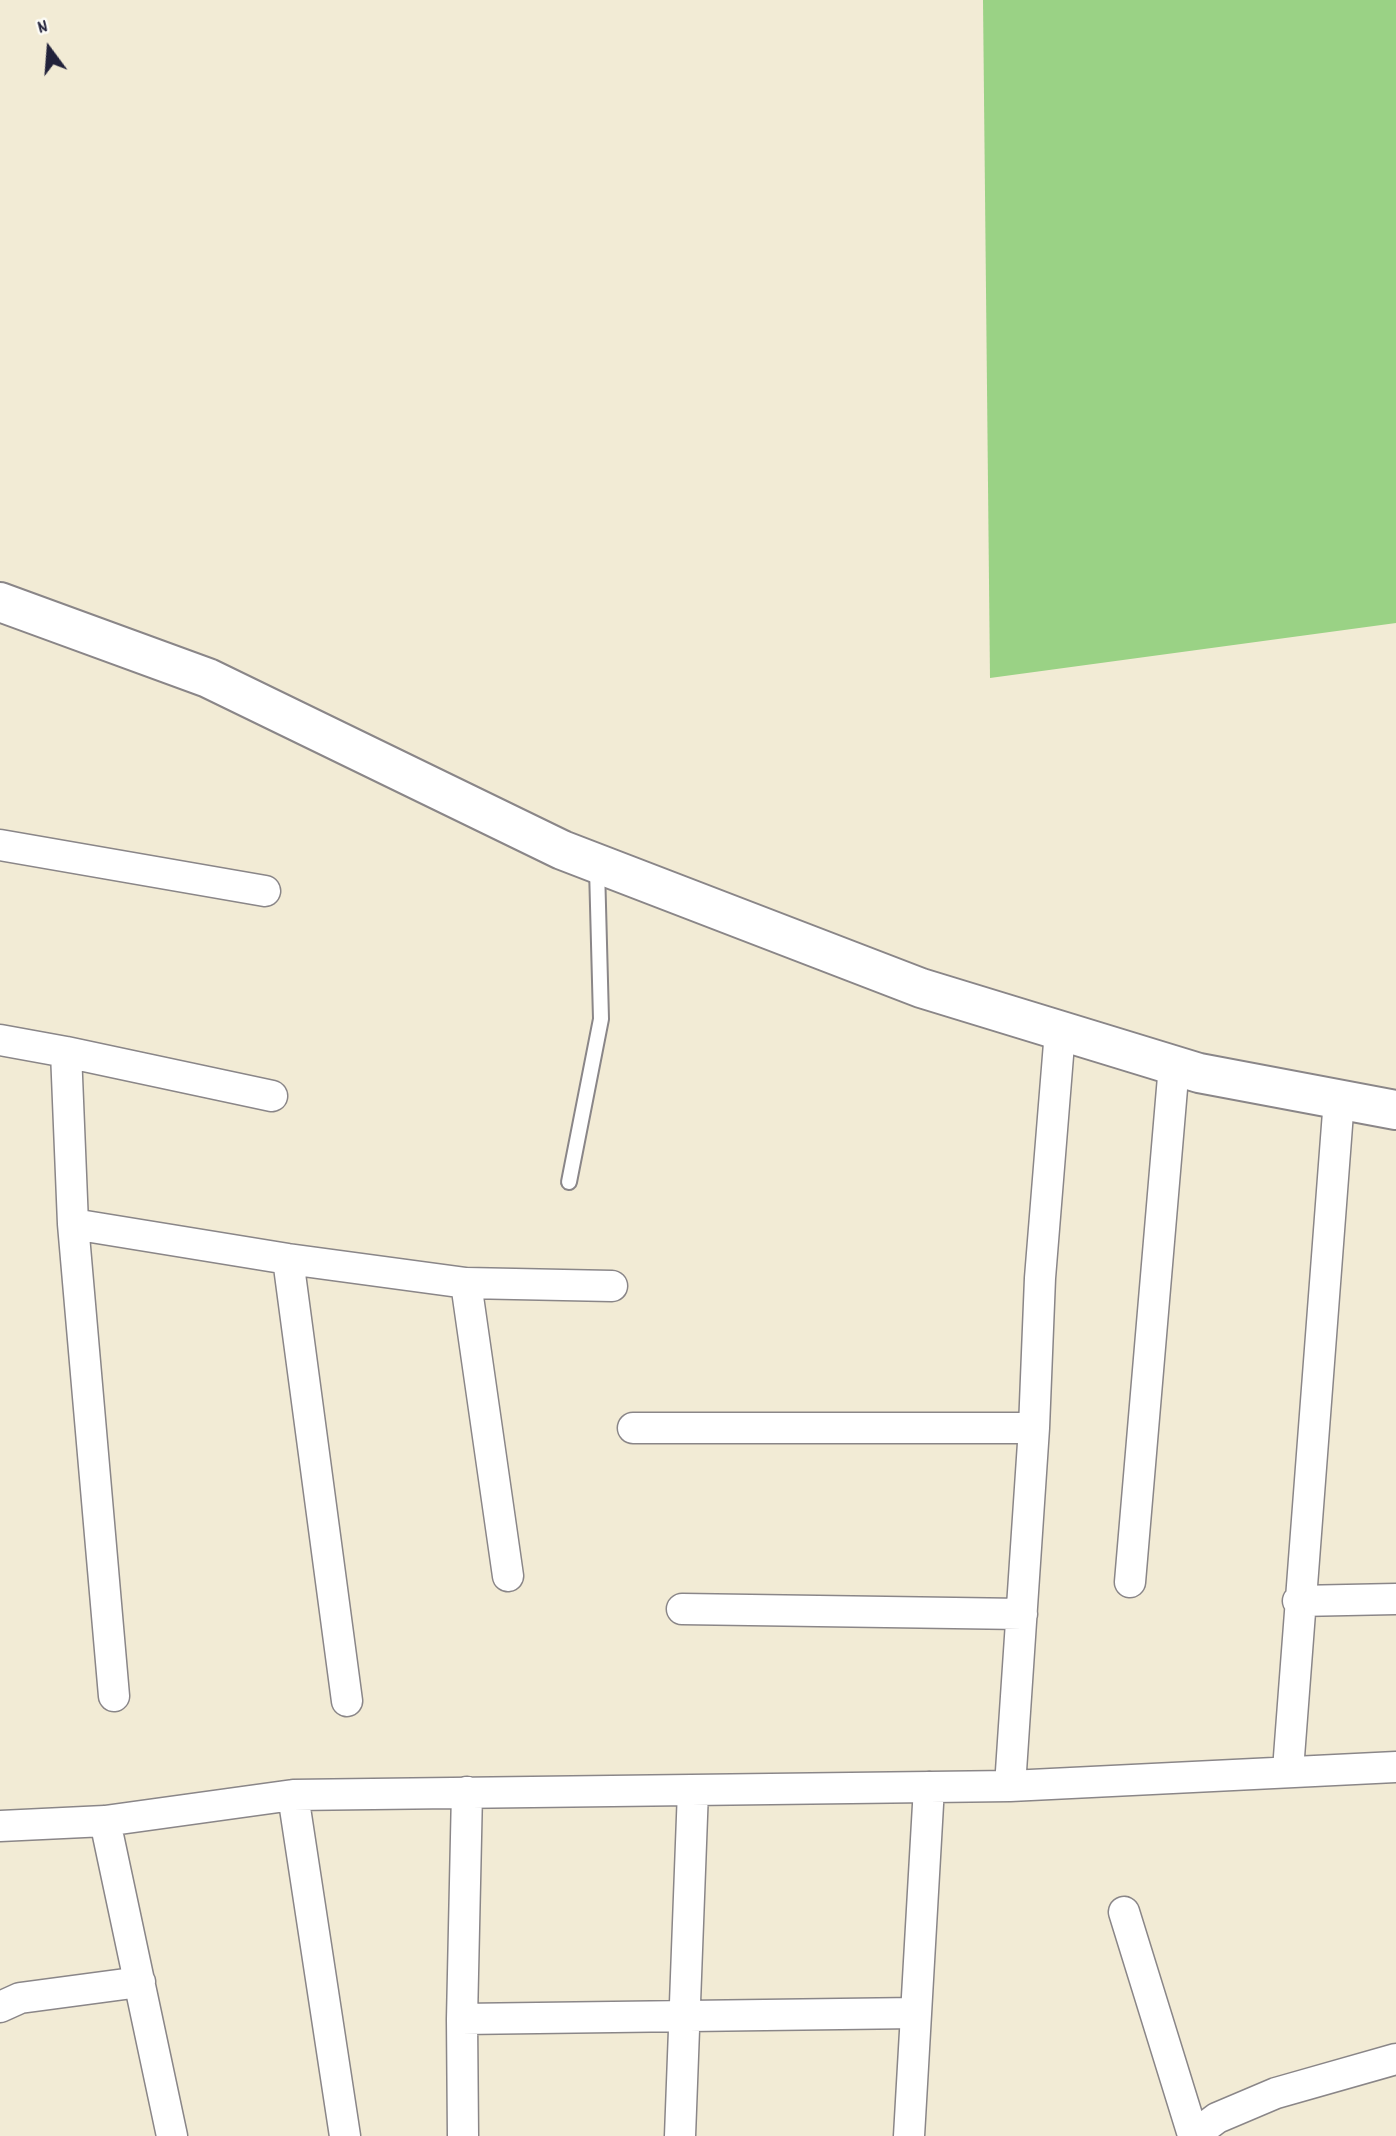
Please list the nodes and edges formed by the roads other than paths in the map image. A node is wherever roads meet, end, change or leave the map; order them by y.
1 (0, 602) edge
2 (0, 845) edge
3 (597, 863) junction
4 (265, 891) dead end
5 (1060, 1031) junction
6 (0, 1040) edge
7 (66, 1052) junction
8 (1174, 1065) junction
9 (272, 1096) dead end
10 (1339, 1099) junction
11 (1396, 1110) edge
12 (569, 1182) dead end
13 (74, 1224) junction
14 (288, 1259) junction
15 (466, 1283) junction
16 (612, 1286) dead end
17 (633, 1428) dead end
18 (1034, 1428) junction
19 (508, 1576) dead end
20 (1130, 1582) dead end
21 (1396, 1599) edge
22 (1298, 1601) junction
23 (682, 1609) dead end
24 (1022, 1614) junction
25 (114, 1696) dead end
26 (347, 1701) dead end
27 (1396, 1767) edge
28 (1288, 1770) junction
29 (1010, 1786) junction
30 (929, 1787) junction
31 (693, 1790) junction
32 (467, 1792) junction
33 (293, 1795) junction
34 (105, 1821) junction
35 (0, 1826) edge
36 (1124, 1912) dead end
37 (140, 1982) junction
38 (0, 2007) edge
39 (916, 2013) junction
40 (682, 2016) junction
41 (462, 2018) junction
42 (1396, 2059) edge
43 (1193, 2135) edge
44 (172, 2136) edge
45 (345, 2136) edge
46 (463, 2136) edge
47 (680, 2136) edge
48 (909, 2136) edge

1 - 3 street
2 - 4 street
3 - 5 street
3 - 12 lane
5 - 8 street
5 - 18 street
6 - 7 street
7 - 9 street
7 - 13 street
8 - 10 street
8 - 20 street
10 - 11 street
10 - 22 street
13 - 14 street
13 - 25 street
14 - 15 street
14 - 26 street
15 - 16 street
15 - 19 street
17 - 18 street
18 - 24 street
21 - 22 street
22 - 28 street
23 - 24 street
24 - 29 street
27 - 28 street
28 - 29 street
29 - 30 street
30 - 31 street
30 - 39 street
31 - 32 street
31 - 40 street
32 - 33 street
32 - 41 street
33 - 34 street
33 - 45 street
34 - 35 street
34 - 37 street
36 - 43 street
37 - 38 street
37 - 44 street
39 - 40 street
39 - 48 street
40 - 41 street
40 - 47 street
41 - 46 street
42 - 43 street

